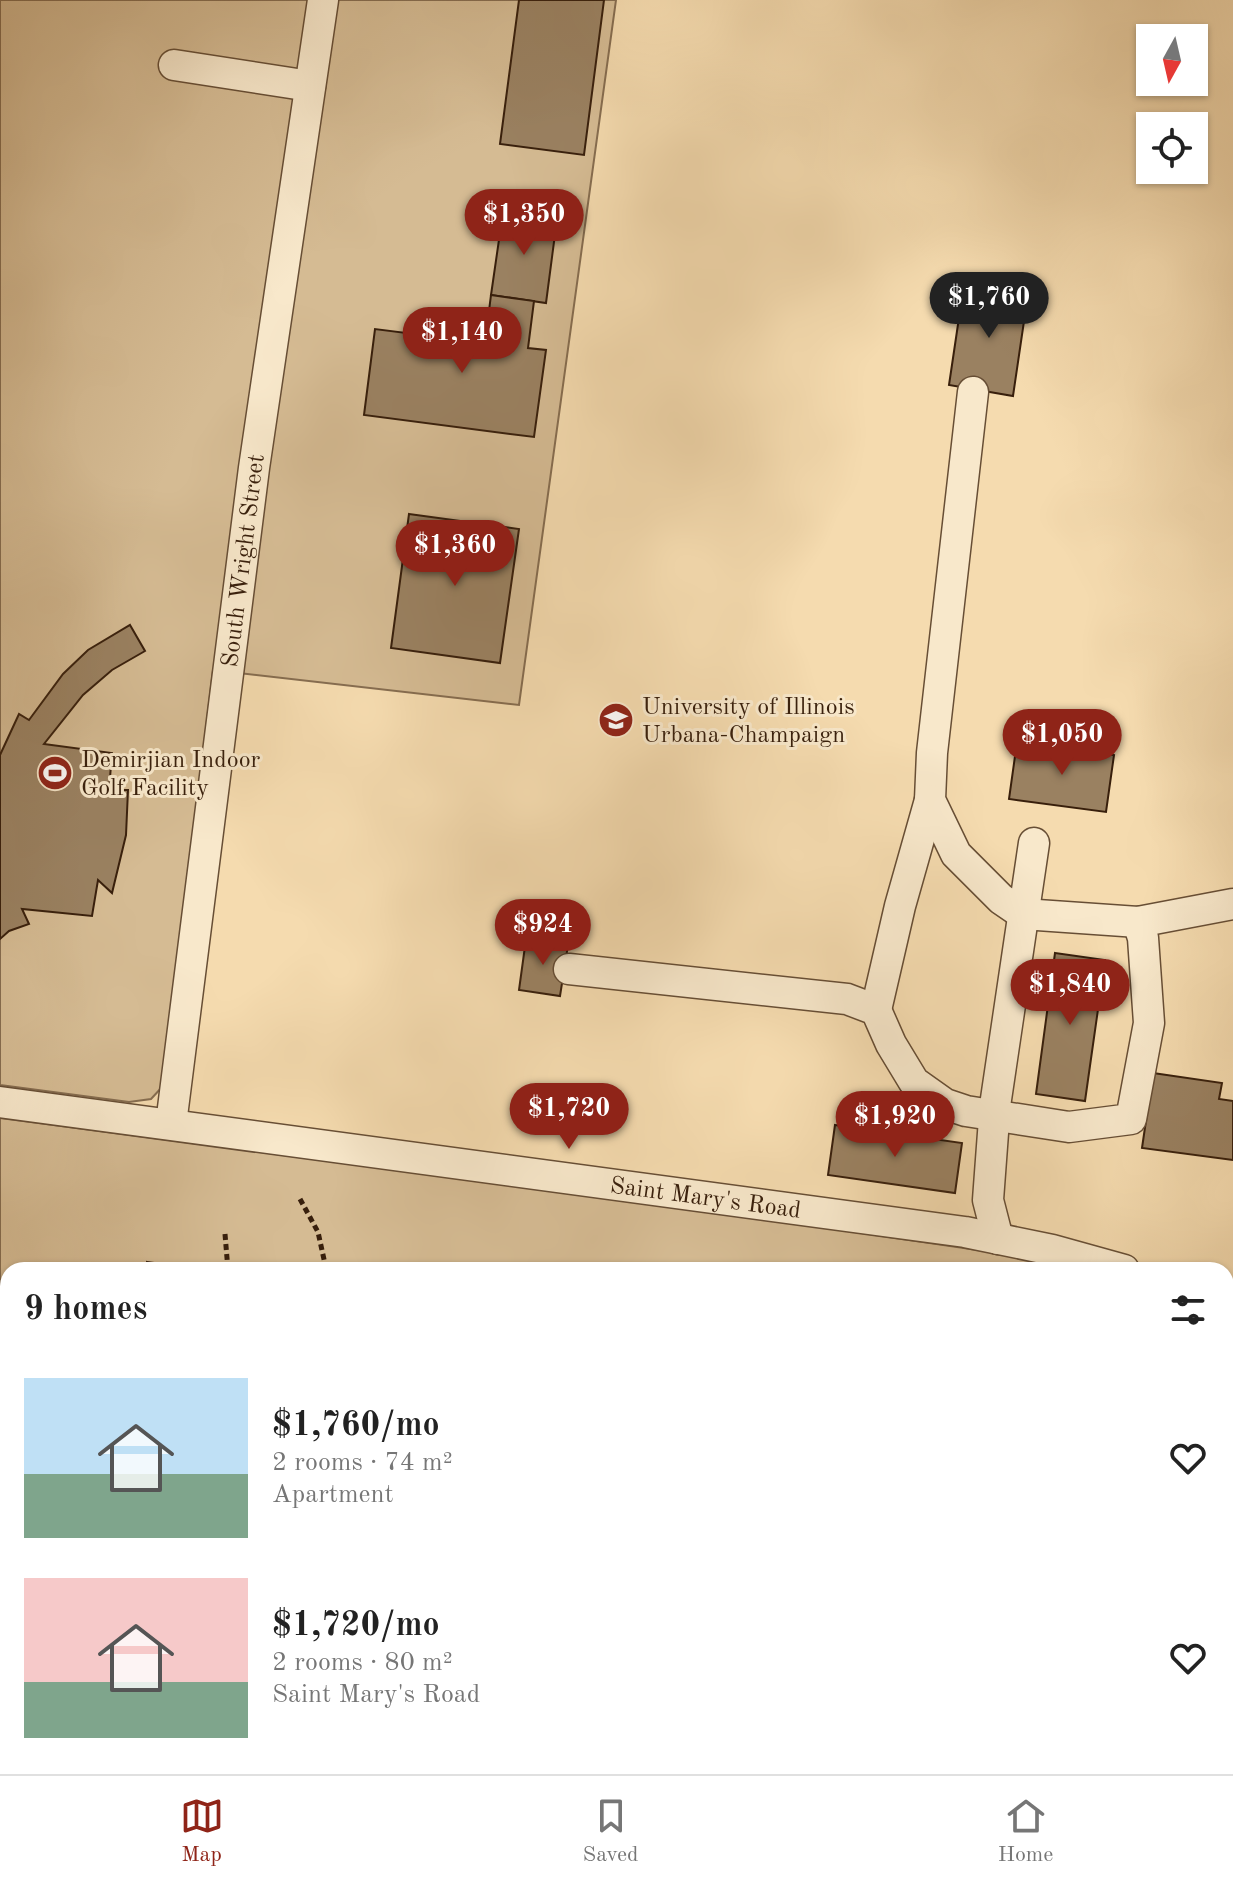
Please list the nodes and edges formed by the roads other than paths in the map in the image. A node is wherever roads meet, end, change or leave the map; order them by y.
1 (323, 0) edge
2 (174, 65) dead end
3 (310, 86) junction
4 (973, 392) dead end
5 (930, 800) junction
6 (1034, 843) dead end
7 (1233, 904) edge
8 (1023, 914) junction
9 (1138, 922) junction
10 (569, 969) dead end
11 (876, 1010) junction
12 (0, 1102) edge
13 (994, 1116) junction
14 (171, 1124) junction
15 (998, 1239) junction
16 (1095, 1262) edge

1 - 3 street, South Wright Street
2 - 3 street
3 - 14 street, South Wright Street
4 - 5 street
5 - 8 street
5 - 11 street
6 - 8 street
7 - 9 street
8 - 9 street
8 - 13 street
9 - 13 street
10 - 11 street
11 - 13 street
12 - 14 street, Saint Mary's Road
13 - 15 street
14 - 15 street, Saint Mary's Road
15 - 16 street, Saint Mary's Road

